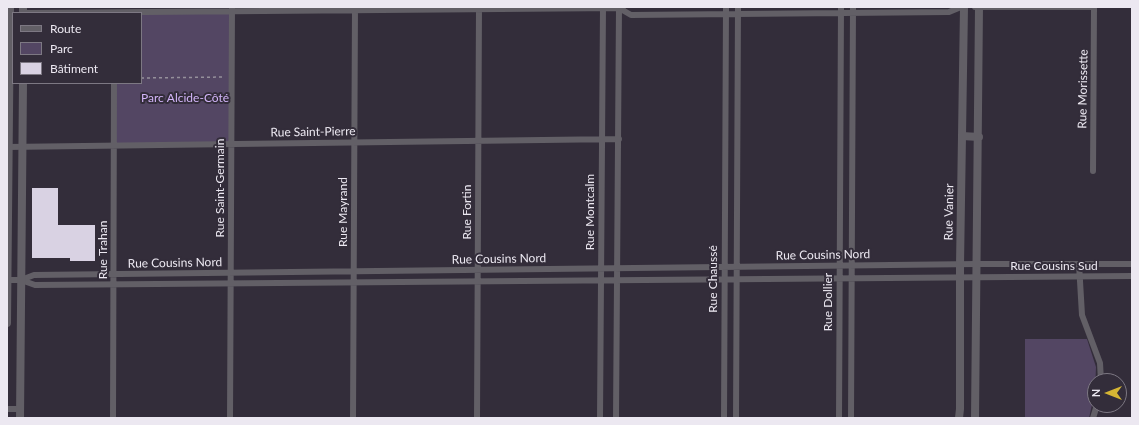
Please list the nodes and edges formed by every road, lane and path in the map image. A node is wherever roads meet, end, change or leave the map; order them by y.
1 (726, 7) edge
2 (963, 7) edge
3 (974, 7) edge
4 (979, 7) edge
5 (1094, 7) edge
6 (479, 8) edge
7 (603, 8) edge
8 (620, 8) edge
9 (232, 9) edge
10 (355, 9) edge
11 (738, 10) edge
12 (841, 10) edge
13 (853, 10) edge
14 (115, 11) edge
15 (10, 12) edge
16 (70, 12) edge
17 (726, 14) junction
18 (232, 77) junction
19 (142, 78) edge
20 (23, 84) edge
21 (114, 84) edge
22 (962, 136) junction
23 (841, 137) junction
24 (979, 137) junction
25 (852, 138) junction
26 (602, 139) junction
27 (619, 139) junction
28 (724, 140) junction
29 (738, 140) junction
30 (478, 141) junction
31 (354, 142) junction
32 (232, 144) junction
33 (114, 146) junction
34 (8, 147) edge
35 (22, 147) junction
36 (1093, 171) dead end
37 (977, 264) junction
38 (1079, 264) junction
39 (1132, 264) edge
40 (960, 265) junction
41 (839, 266) junction
42 (852, 266) junction
43 (724, 267) junction
44 (736, 267) junction
45 (617, 268) junction
46 (601, 269) junction
47 (478, 270) junction
48 (354, 272) junction
49 (231, 273) junction
50 (114, 274) junction
51 (1079, 276) junction
52 (1132, 276) edge
53 (961, 277) junction
54 (977, 277) junction
55 (839, 278) junction
56 (852, 278) junction
57 (725, 279) junction
58 (736, 279) junction
59 (7, 280) edge
60 (21, 280) junction
61 (601, 280) junction
62 (617, 280) junction
63 (478, 281) junction
64 (354, 282) junction
65 (231, 283) junction
66 (113, 284) junction
67 (7, 323) edge
68 (1101, 373) edge
69 (7, 409) edge
70 (20, 409) junction
71 (20, 418) edge
72 (113, 418) edge
73 (230, 418) edge
74 (353, 418) edge
75 (477, 418) edge
76 (600, 418) edge
77 (616, 418) edge
78 (724, 418) edge
79 (736, 418) edge
80 (839, 418) edge
81 (851, 418) edge
82 (959, 418) edge
83 (976, 418) edge

1 - 17 street, Rue Chaussé
2 - 13 street
2 - 22 street, Rue Vanier
3 - 4 street
4 - 5 street
4 - 24 street
5 - 36 street, Rue Morissette
6 - 7 street
6 - 10 street
6 - 30 street, Rue Fortin
7 - 8 street
7 - 26 street, Rue Montcalm
8 - 17 street
8 - 27 street
9 - 10 street
9 - 14 street
9 - 18 street, Rue Saint-Germain
10 - 31 street, Rue Mayrand
11 - 12 street
11 - 17 street
11 - 29 street, Rue Chaussé
12 - 13 street
12 - 23 street, Rue Dollier
13 - 25 street, Rue Dollier
14 - 16 street
15 - 34 street
17 - 28 street, Rue Chaussé
18 - 19 path
18 - 32 street, Rue Saint-Germain
20 - 35 street
21 - 33 street, Rue Trahan
22 - 24 street
22 - 40 street, Rue Vanier
23 - 25 street
23 - 41 street, Rue Dollier
24 - 37 street
25 - 42 street, Rue Dollier
26 - 27 street, Rue Saint-Pierre
26 - 30 street, Rue Saint-Pierre
26 - 46 street, Rue Montcalm
27 - 45 street
28 - 29 street
28 - 43 street, Rue Chaussé
29 - 44 street, Rue Chaussé
30 - 31 street, Rue Saint-Pierre
30 - 47 street, Rue Fortin
31 - 32 street, Rue Saint-Pierre
31 - 48 street, Rue Mayrand
32 - 33 street, Rue Saint-Pierre
32 - 49 street, Rue Saint-Germain
33 - 35 street, Rue Saint-Pierre
33 - 50 street, Rue Trahan
34 - 35 street, Rue Saint-Pierre
34 - 59 street
35 - 60 street
37 - 38 street, Rue Cousins Sud
37 - 40 street, Rue Cousins Nord
37 - 54 street
38 - 39 street, Rue Cousins Sud
38 - 51 street
40 - 42 street, Rue Cousins Nord
40 - 53 street, Rue Vanier
41 - 42 street, Rue Cousins Nord
41 - 44 street, Rue Cousins Nord
41 - 55 street, Rue Dollier
42 - 56 street, Rue Dollier
43 - 44 street, Rue Cousins Nord
43 - 45 street, Rue Cousins Nord
43 - 57 street, Rue Chaussé
44 - 58 street, Rue Chaussé
45 - 46 street, Rue Cousins Nord
45 - 62 street
46 - 47 street, Rue Cousins Nord
46 - 61 street, Rue Montcalm
47 - 48 street, Rue Cousins Nord
47 - 63 street, Rue Fortin
48 - 49 street, Rue Cousins Nord
48 - 64 street, Rue Mayrand
49 - 50 street, Rue Cousins Nord
49 - 65 street, Rue Saint-Germain
50 - 60 street, Rue Cousins Nord
50 - 66 street, Rue Trahan
51 - 52 street, Rue Cousins Sud
51 - 54 street, Rue Cousins Sud
51 - 68 street
53 - 54 street, Rue Cousins Nord
53 - 56 street, Rue Cousins Nord
53 - 82 street, Rue Vanier
54 - 83 street
55 - 56 street, Rue Cousins Nord
55 - 58 street, Rue Cousins Nord
55 - 80 street, Rue Dollier
56 - 81 street, Rue Dollier
57 - 58 street, Rue Cousins Nord
57 - 62 street, Rue Cousins Nord
57 - 78 street, Rue Chaussé
58 - 79 street, Rue Chaussé
59 - 60 street, Rue Cousins Nord
59 - 67 street
60 - 66 street, Rue Cousins Nord
60 - 70 street
61 - 62 street, Rue Cousins Nord
61 - 63 street, Rue Cousins Nord
61 - 76 street, Rue Montcalm
62 - 77 street
63 - 64 street, Rue Cousins Nord
63 - 75 street, Rue Fortin
64 - 65 street, Rue Cousins Nord
64 - 74 street, Rue Mayrand
65 - 66 street, Rue Cousins Nord
65 - 73 street, Rue Saint-Germain
66 - 72 street, Rue Trahan
69 - 70 street
70 - 71 street

